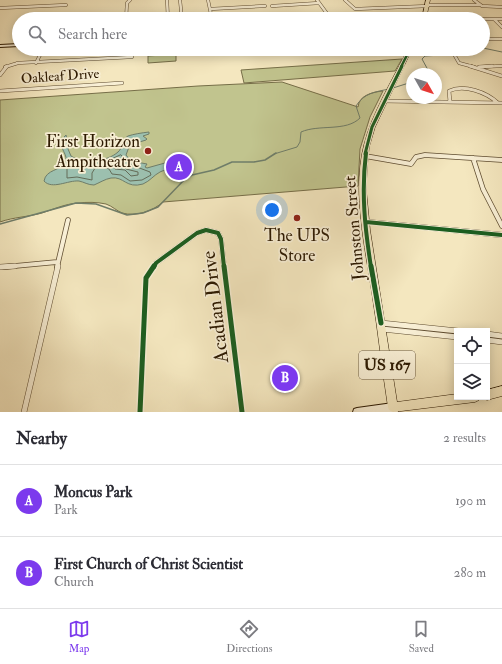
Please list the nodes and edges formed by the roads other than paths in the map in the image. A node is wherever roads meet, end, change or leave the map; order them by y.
1 (130, 0) edge
2 (167, 0) edge
3 (180, 0) edge
4 (208, 0) edge
5 (317, 0) edge
6 (345, 0) edge
7 (474, 0) edge
8 (320, 4) junction
9 (428, 4) edge
10 (66, 5) dead end
11 (478, 5) junction
12 (265, 6) dead end
13 (272, 6) dead end
14 (502, 7) edge
15 (0, 8) edge
16 (210, 9) junction
17 (126, 12) edge
18 (166, 12) edge
19 (181, 12) edge
20 (211, 12) edge
21 (326, 12) edge
22 (490, 19) edge
23 (494, 19) junction
24 (502, 19) edge
25 (502, 27) edge
26 (490, 39) edge
27 (502, 40) edge
28 (12, 45) edge
29 (0, 46) edge
30 (40, 56) edge
31 (406, 56) edge
32 (455, 56) edge
33 (132, 57) dead end
34 (37, 62) junction
35 (502, 66) edge
36 (474, 67) junction
37 (1, 73) edge
38 (502, 76) edge
39 (122, 83) dead end
40 (0, 91) edge
41 (384, 101) junction
42 (450, 102) junction
43 (500, 103) edge
44 (365, 156) junction
45 (473, 158) junction
46 (502, 160) edge
47 (68, 220) dead end
48 (366, 222) junction
49 (502, 226) edge
50 (502, 235) edge
51 (58, 262) junction
52 (0, 267) edge
53 (381, 326) junction
54 (454, 331) edge
55 (490, 334) edge
56 (502, 336) edge
57 (454, 337) edge
58 (490, 340) edge
59 (502, 342) edge
60 (502, 391) edge
61 (490, 394) edge
62 (454, 400) edge
63 (393, 409) edge
64 (24, 412) edge
65 (140, 412) edge
66 (242, 412) edge
67 (357, 412) edge

1 - 17 street
2 - 18 street
3 - 19 street
4 - 16 street
5 - 8 street
6 - 9 street
7 - 11 street
8 - 13 street
8 - 21 street
9 - 11 street
10 - 15 street
11 - 14 street
12 - 16 street
16 - 20 street
22 - 23 street
23 - 24 street
23 - 25 street
26 - 27 street
28 - 29 main road
30 - 34 street
31 - 41 main road, Johnston Street / US 167
32 - 36 street
33 - 34 street
34 - 37 street
35 - 36 street
36 - 38 street
39 - 40 street, Oakleaf Drive
41 - 42 street
41 - 44 main road, Johnston Street / US 167
42 - 43 street
42 - 43 street
44 - 45 street
44 - 48 main road, Johnston Street / US 167
45 - 46 street
45 - 49 street
47 - 51 street
48 - 50 main road
48 - 53 main road, Johnston Street / US 167
51 - 52 street
51 - 64 street
53 - 54 street
53 - 57 street
53 - 63 main road, Johnston Street / US 167
55 - 56 street
58 - 59 street
60 - 61 main road
62 - 63 main road, US 167
63 - 67 main road
65 - 66 street, Acadian Drive

